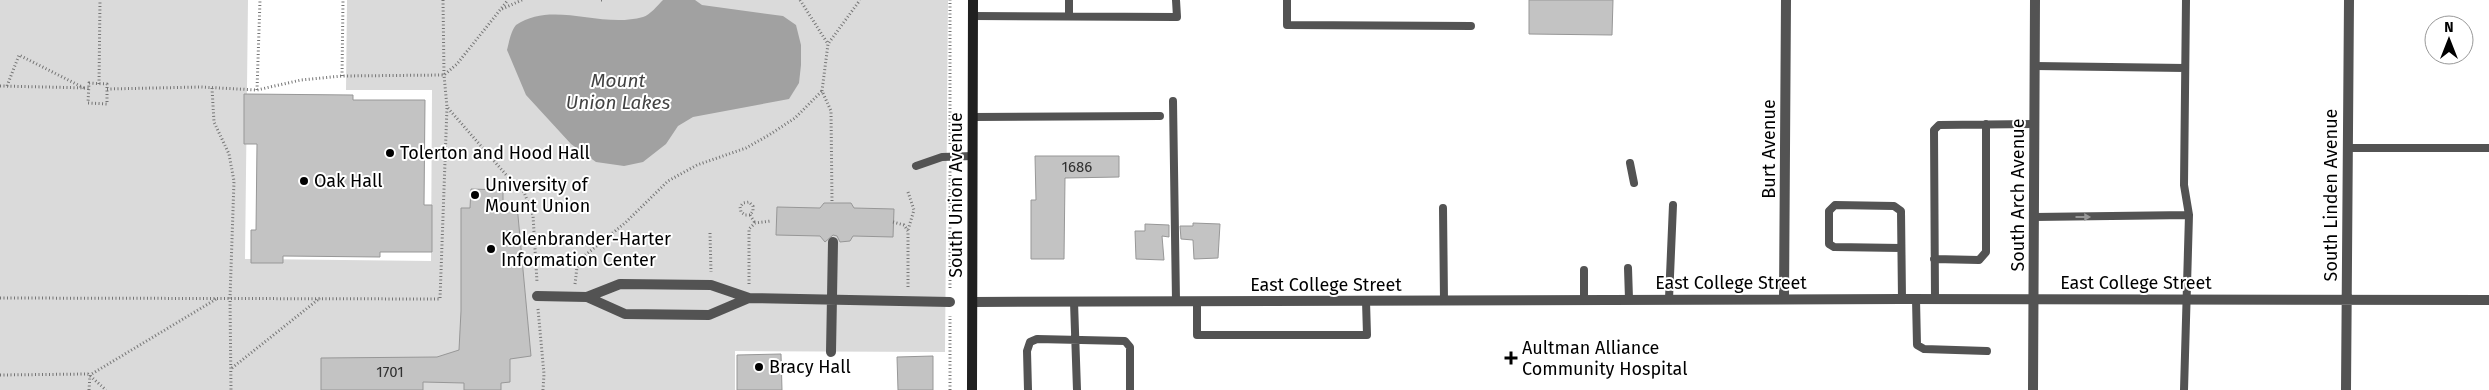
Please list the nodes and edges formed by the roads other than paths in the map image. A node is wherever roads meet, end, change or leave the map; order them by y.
1 (973, 0) edge
2 (1069, 0) edge
3 (1176, 0) edge
4 (1287, 0) edge
5 (1786, 0) edge
6 (2035, 0) edge
7 (2186, 0) edge
8 (2349, 0) edge
9 (973, 16) junction
10 (1069, 16) junction
11 (1471, 26) dead end
12 (2035, 66) junction
13 (2185, 68) junction
14 (1173, 101) dead end
15 (1160, 116) dead end
16 (973, 117) junction
17 (1986, 124) junction
18 (2034, 124) junction
19 (2348, 148) junction
20 (2489, 148) edge
21 (973, 156) junction
22 (1630, 163) dead end
23 (916, 166) dead end
24 (1634, 183) dead end
25 (1673, 205) dead end
26 (1443, 208) dead end
27 (2189, 215) junction
28 (2034, 217) junction
29 (833, 242) dead end
30 (1901, 248) junction
31 (1934, 259) junction
32 (1628, 268) dead end
33 (1584, 270) dead end
34 (537, 296) road end
35 (587, 297) junction
36 (749, 298) junction
37 (1902, 298) junction
38 (1916, 298) junction
39 (1935, 298) junction
40 (2034, 298) junction
41 (832, 299) junction
42 (1669, 299) junction
43 (1784, 299) junction
44 (2185, 299) junction
45 (1444, 300) junction
46 (1584, 300) junction
47 (1629, 300) junction
48 (2347, 300) junction
49 (2489, 300) edge
50 (1176, 301) junction
51 (1197, 301) junction
52 (1366, 301) junction
53 (950, 302) road end
54 (972, 302) junction
55 (1074, 302) junction
56 (1077, 339) junction
57 (1987, 351) dead end
58 (831, 352) dead end
59 (972, 390) edge
60 (1028, 390) edge
61 (1078, 390) edge
62 (1130, 390) edge
63 (2033, 390) edge
64 (2184, 390) edge
65 (2346, 390) edge

1 - 9 main road, South Union Avenue
2 - 10 lane
3 - 10 lane
4 - 11 lane
5 - 43 street, Burt Avenue
6 - 12 street, South Arch Avenue
7 - 13 lane
8 - 19 street, South Linden Avenue
9 - 10 lane
9 - 16 main road, South Union Avenue
12 - 13 lane
12 - 18 street, South Arch Avenue
13 - 27 lane
14 - 50 lane
15 - 16 lane
16 - 21 main road, South Union Avenue
17 - 18 lane
17 - 31 lane
17 - 31 lane
18 - 28 street, South Arch Avenue
19 - 20 lane
19 - 48 street, South Linden Avenue
21 - 23 lane
21 - 54 main road, South Union Avenue
22 - 24 lane
25 - 42 lane
26 - 45 lane
28 -> 27 lane
27 - 44 lane
28 - 40 street, South Arch Avenue
29 - 41 street
30 - 30 lane
30 - 37 lane
31 - 39 lane
32 - 47 lane
33 - 46 lane
34 - 35 street
35 - 36 street
35 - 36 street
36 - 41 street
37 - 38 street, East College Street
37 - 43 street, East College Street
38 - 39 street, East College Street
38 - 57 lane
39 - 40 street, East College Street
40 - 44 street, East College Street
40 - 63 street, South Arch Avenue
41 - 53 street
41 - 58 street
42 - 43 street, East College Street
42 - 47 street, East College Street
44 - 48 street, East College Street
44 - 64 lane
45 - 46 street, East College Street
45 - 52 street, East College Street
46 - 47 street, East College Street
48 - 49 street, East College Street
48 - 65 street, South Linden Avenue
50 - 51 street, East College Street
50 - 55 street, East College Street
51 - 52 street, East College Street
51 - 52 lane
54 - 55 street, East College Street
54 - 59 main road, South Union Avenue
55 - 56 lane
56 - 60 lane
56 - 61 lane
56 - 62 lane

